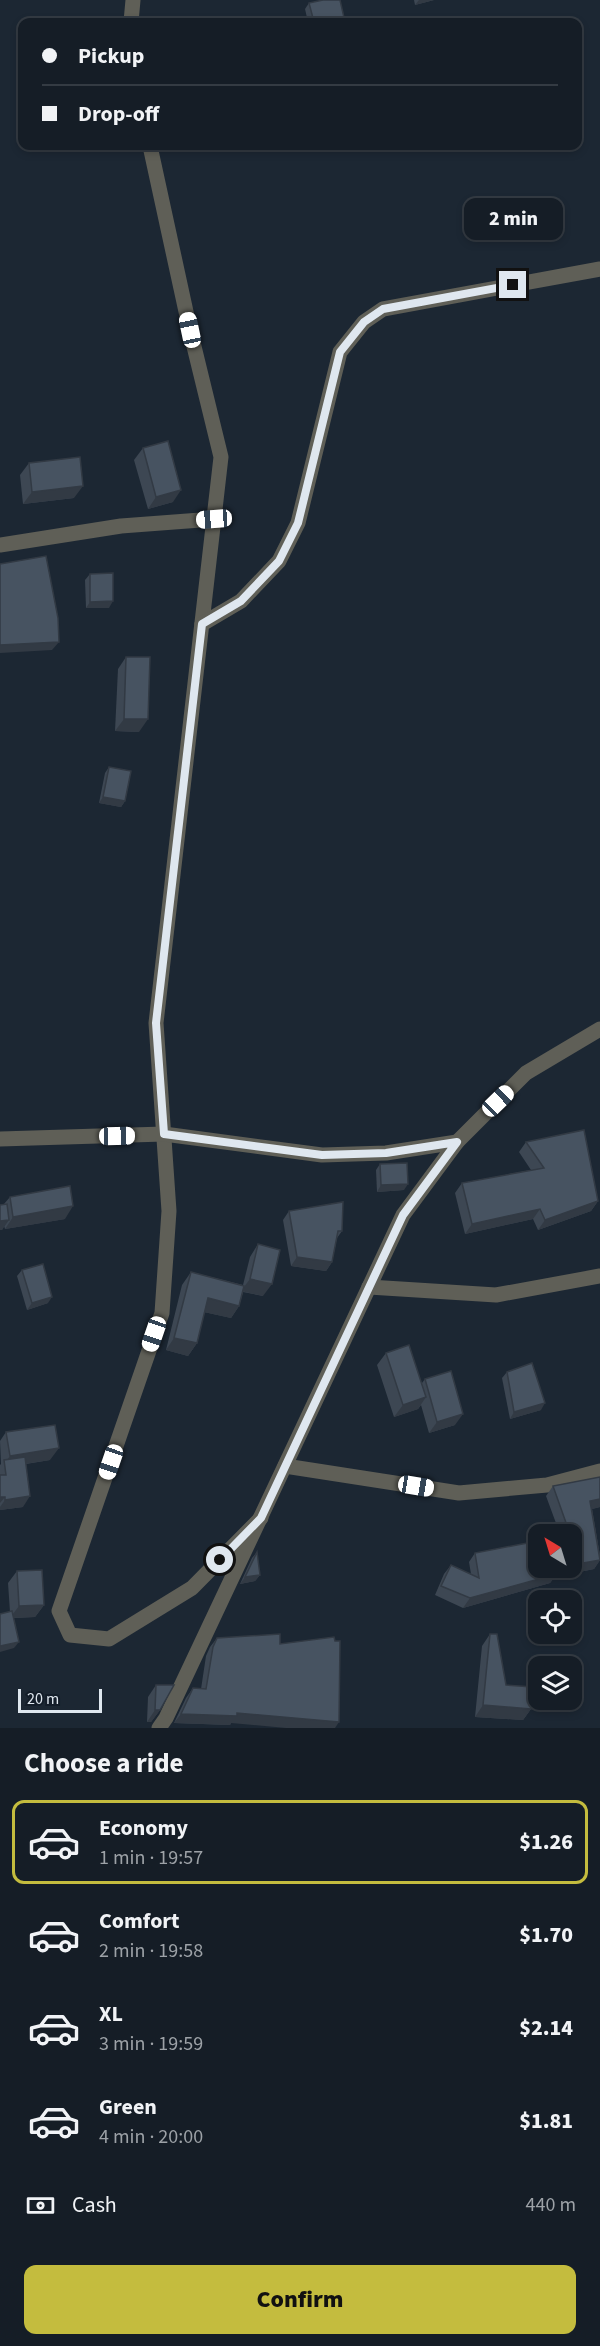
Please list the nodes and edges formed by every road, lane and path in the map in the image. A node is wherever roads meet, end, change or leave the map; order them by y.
1 (133, 0) edge
2 (132, 18) edge
3 (151, 150) edge
4 (600, 269) edge
5 (214, 519) junction
6 (0, 545) edge
7 (202, 624) junction
8 (600, 1029) edge
9 (164, 1134) junction
10 (0, 1139) edge
11 (457, 1142) junction
12 (600, 1276) edge
13 (369, 1287) junction
14 (285, 1466) junction
15 (600, 1470) edge
16 (261, 1518) junction
17 (159, 1728) edge

1 - 2 street
3 - 5 street
4 - 7 street
5 - 6 street
5 - 7 street
7 - 9 street
8 - 11 street
9 - 10 street
9 - 11 street
9 - 16 street
11 - 13 street
12 - 13 street
13 - 14 street
14 - 15 street
14 - 16 street
16 - 17 street

